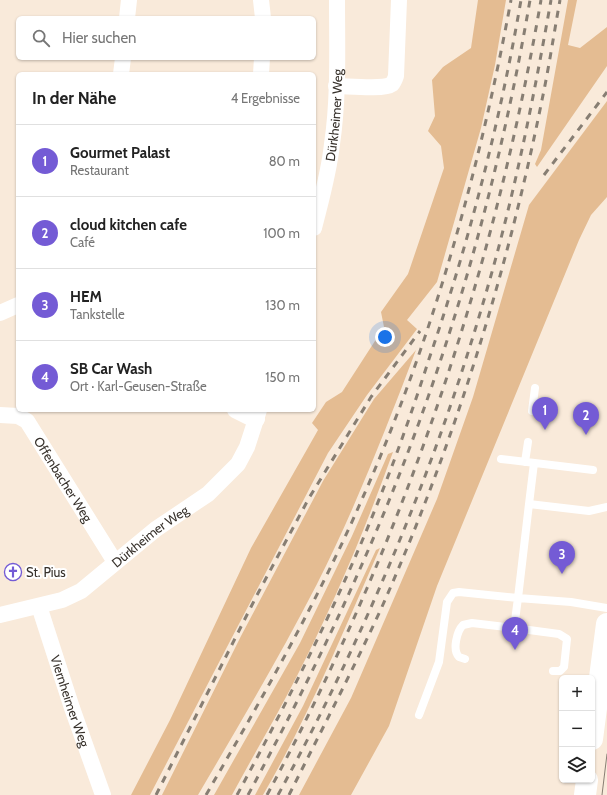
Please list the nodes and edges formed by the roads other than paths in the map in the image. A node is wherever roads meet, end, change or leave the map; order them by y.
1 (129, 0) edge
2 (261, 0) edge
3 (337, 0) edge
4 (399, 0) edge
5 (127, 16) edge
6 (263, 16) edge
7 (122, 60) edge
8 (262, 60) edge
9 (121, 72) edge
10 (261, 72) edge
11 (336, 86) junction
12 (316, 220) edge
13 (16, 306) edge
14 (0, 313) edge
15 (535, 388) dead end
16 (532, 411) dead end
17 (239, 412) edge
18 (258, 414) edge
19 (0, 415) edge
20 (528, 442) dead end
21 (501, 459) dead end
22 (525, 462) junction
23 (534, 463) junction
24 (593, 470) dead end
25 (529, 504) junction
26 (605, 507) edge
27 (115, 562) junction
28 (518, 598) junction
29 (39, 606) junction
30 (607, 608) edge
31 (0, 615) edge
32 (607, 624) edge
33 (514, 628) junction
34 (465, 659) dead end
35 (553, 671) dead end
36 (419, 715) dead end
37 (595, 716) edge
38 (587, 783) edge
39 (103, 795) edge
40 (585, 795) edge

1 - 5 street
2 - 6 street
3 - 11 street, Dürkheimer Weg
4 - 11 street
7 - 9 street
8 - 10 street
11 - 12 street, Dürkheimer Weg
13 - 14 street
15 - 16 lane
17 - 18 street
18 - 27 street, Dürkheimer Weg
19 - 27 street, Offenbacher Weg
20 - 22 lane
21 - 22 lane
22 - 23 lane
23 - 24 lane
23 - 25 lane
25 - 26 lane
25 - 28 lane
27 - 29 street, Dürkheimer Weg
28 - 30 lane
28 - 33 lane
28 - 36 lane
29 - 31 street, Dürkheimer Weg
29 - 39 street, Viernheimer Weg
32 - 37 main road
33 - 34 lane
33 - 35 lane
38 - 40 main road

